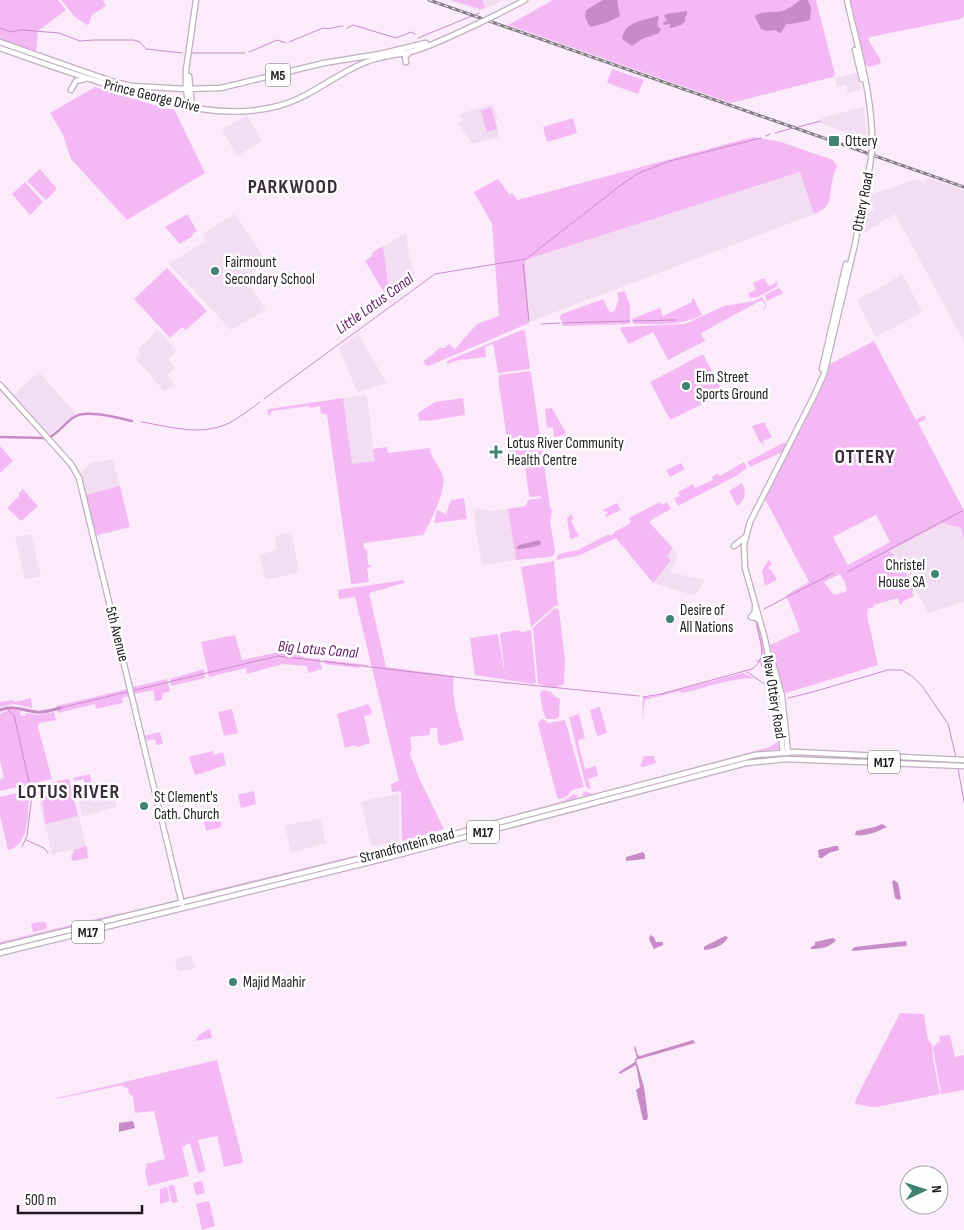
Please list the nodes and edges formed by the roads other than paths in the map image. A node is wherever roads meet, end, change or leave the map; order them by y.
1 (196, 0) edge
2 (520, 0) edge
3 (525, 0) edge
4 (846, 0) edge
5 (495, 13) junction
6 (471, 25) junction
7 (0, 42) edge
8 (0, 48) edge
9 (413, 51) junction
10 (188, 62) junction
11 (406, 62) dead end
12 (186, 76) junction
13 (91, 80) junction
14 (172, 87) junction
15 (188, 89) junction
16 (71, 90) dead end
17 (191, 108) junction
18 (0, 385) edge
19 (746, 535) junction
20 (744, 545) joint
21 (734, 546) dead end
22 (754, 598) junction
23 (761, 624) junction
24 (764, 635) junction
25 (764, 664) dead end
26 (771, 668) junction
27 (785, 752) junction
28 (787, 759) junction
29 (954, 762) junction
30 (962, 763) edge
31 (509, 825) junction
32 (485, 826) junction
33 (294, 870) dead end
34 (326, 872) junction
35 (300, 874) junction
36 (256, 879) dead end
37 (249, 886) junction
38 (182, 905) junction
39 (0, 946) edge
40 (0, 953) edge

1 - 10 main road
2 - 5 main road, Prince George Drive / M5
3 - 5 main road, Prince George Drive / M5
4 - 19 main road, Ottery Road, bridge
5 - 6 main road, Prince George Drive / M5, bridge
6 - 9 main road, Prince George Drive / M5
6 - 15 main road, Prince George Drive / M5
7 - 14 main road, Prince George Drive / M5
8 - 13 main road, Prince George Drive / M5
9 - 11 main road
9 - 17 main road, Prince George Drive / M5
10 - 12 main road
10 - 15 main road
12 - 14 main road
12 - 15 main road
13 - 16 main road
13 - 17 main road, Prince George Drive / M5
14 - 15 main road, Prince George Drive / M5
15 - 17 main road
18 - 38 main road, 5th Avenue
19 - 20 main road, Ottery Road
19 - 21 main road
20 - 22 main road, New Ottery Road
22 - 23 main road, New Ottery Road
22 - 23 main road
23 - 24 main road, New Ottery Road
24 - 26 main road, New Ottery Road
24 - 27 main road, New Ottery Road
25 - 26 main road
26 - 27 main road, New Ottery Road
27 - 28 main road, New Ottery Road
27 - 29 main road, Strandfontein Road / M17
27 - 32 main road, Strandfontein Road / M17
28 - 29 main road, Strandfontein Road / M17
28 - 31 main road, Strandfontein Road / M17
29 - 30 main road, Strandfontein Road / M17
31 - 32 main road
31 - 34 main road, Strandfontein Road / M17
32 - 35 main road, Strandfontein Road / M17
33 - 35 main road
34 - 35 main road
34 - 38 main road, Strandfontein Road / M17
35 - 37 main road, Strandfontein Road / M17
36 - 37 main road
37 - 38 main road, Strandfontein Road / M17
38 - 39 main road, Strandfontein Road / M17
38 - 40 main road, Strandfontein Road / M17

